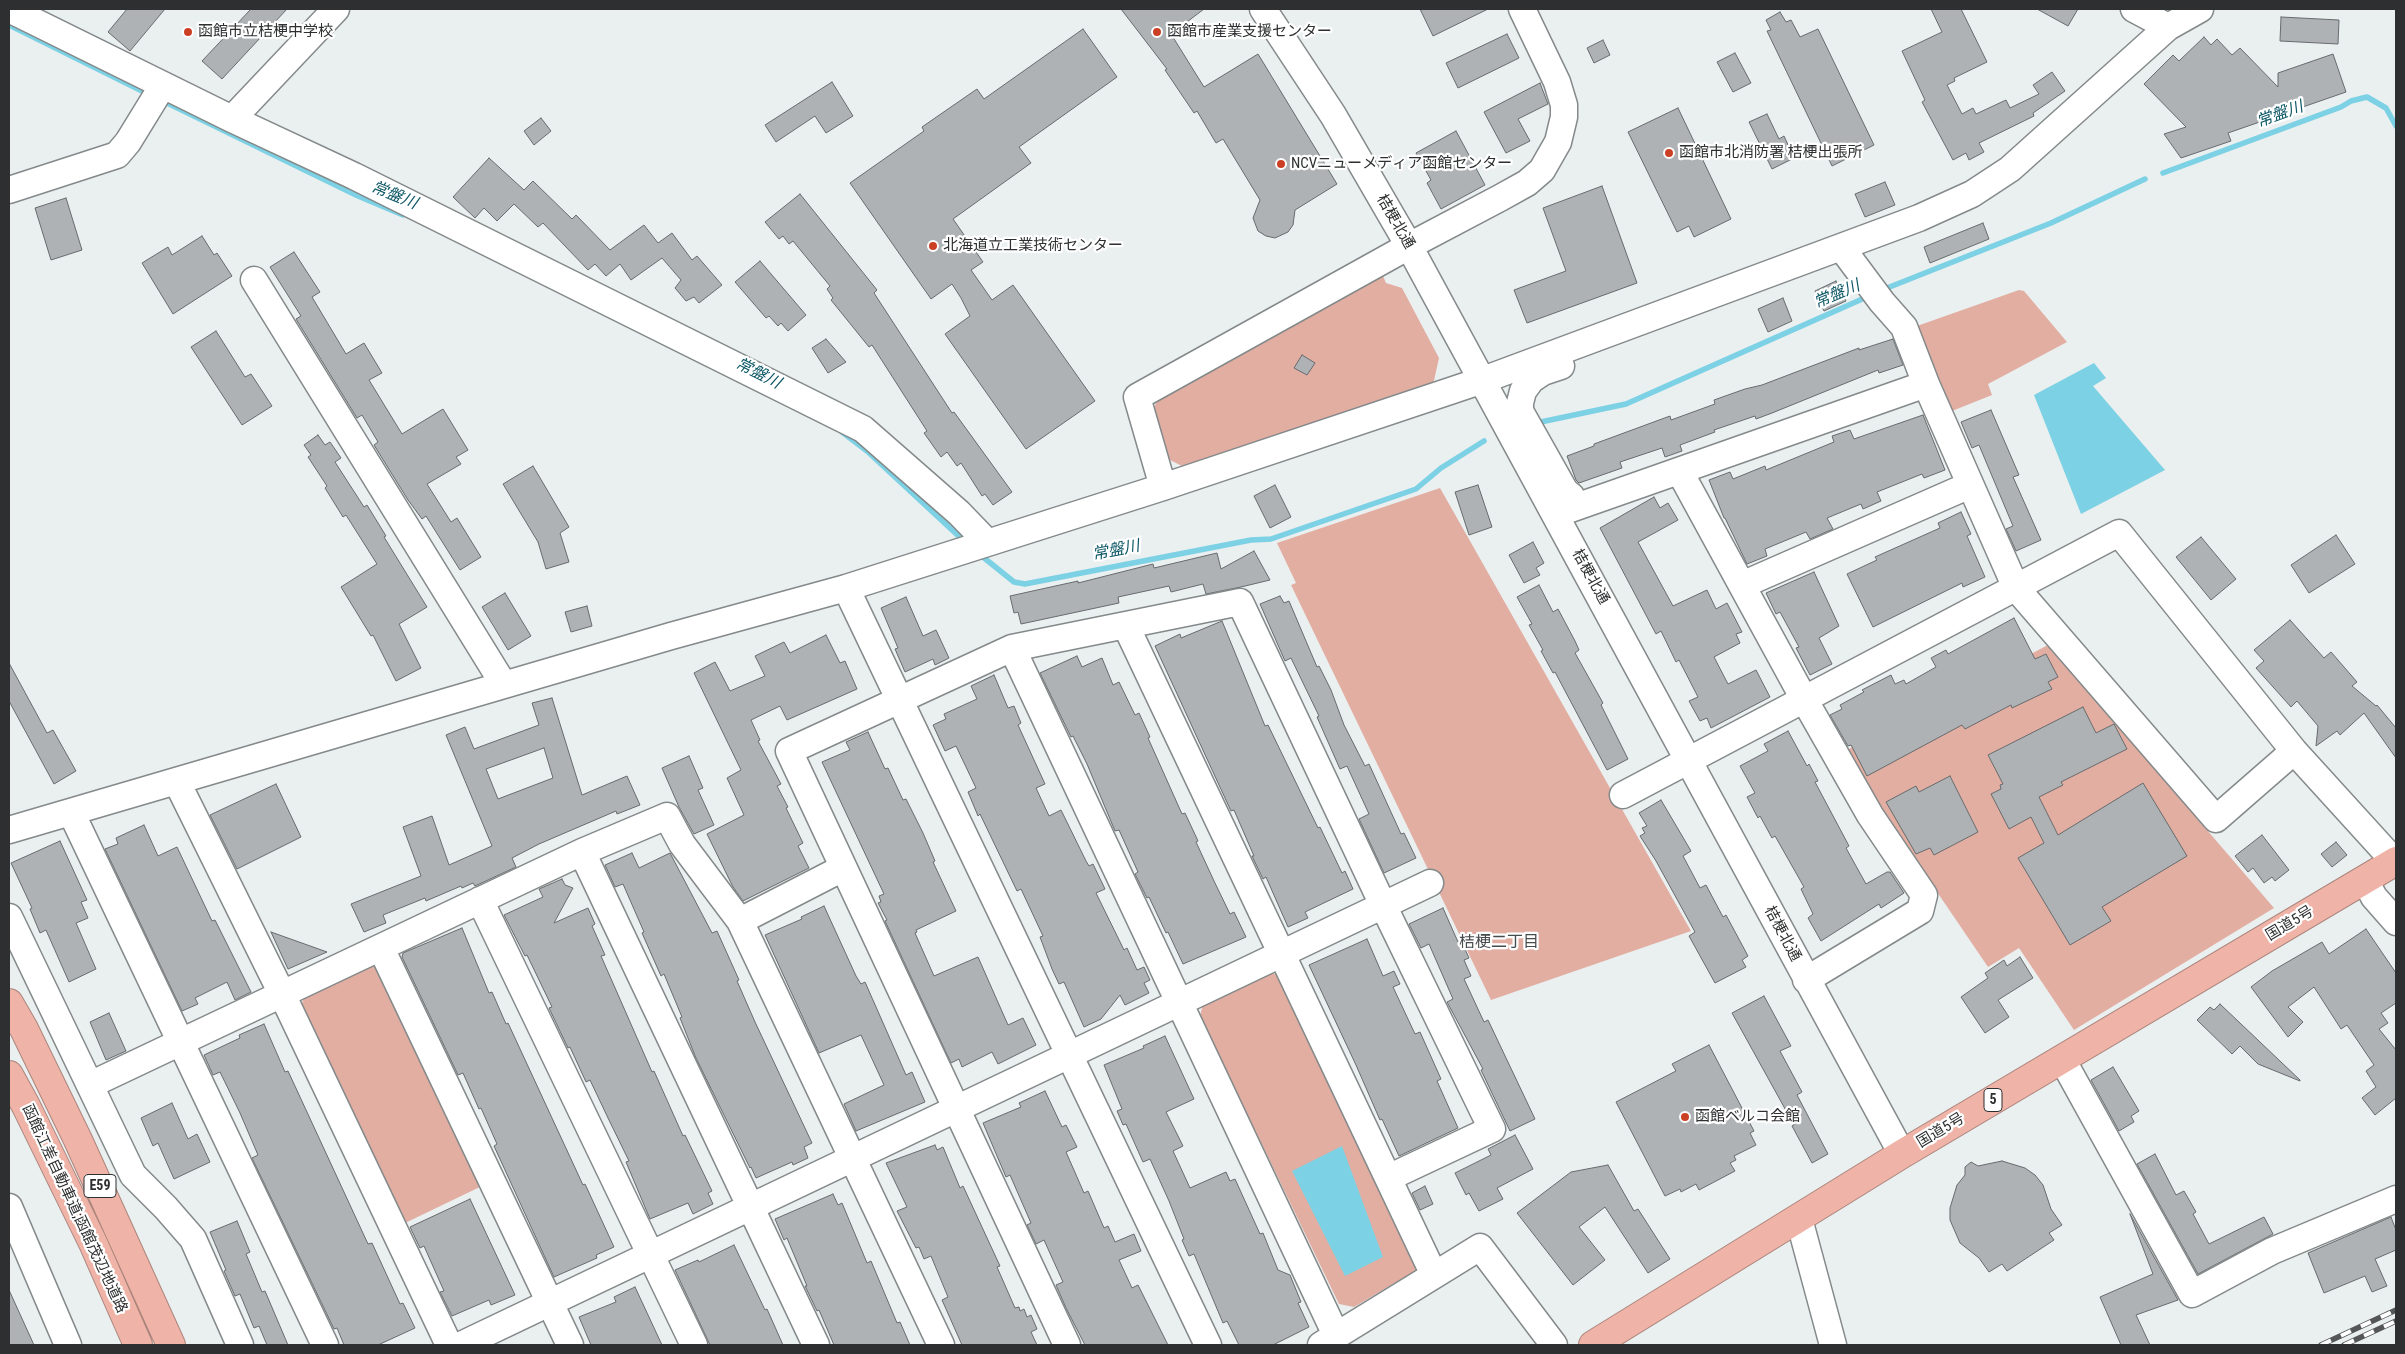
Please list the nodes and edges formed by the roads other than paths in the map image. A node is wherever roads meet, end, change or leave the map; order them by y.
1 (9, 9) edge
2 (336, 9) edge
3 (1263, 9) edge
4 (1522, 9) edge
5 (2134, 9) edge
6 (2200, 9) edge
7 (2168, 27) junction
8 (158, 94) junction
9 (232, 119) junction
10 (9, 190) edge
11 (1409, 246) junction
12 (1845, 253) junction
13 (254, 280) dead end
14 (1483, 380) junction
15 (1926, 384) junction
16 (1680, 472) junction
17 (1970, 486) junction
18 (1163, 487) junction
19 (1563, 505) junction
20 (974, 546) junction
21 (1742, 585) junction
22 (846, 588) junction
23 (2016, 588) junction
24 (1126, 626) junction
25 (1012, 648) junction
26 (504, 685) junction
27 (1804, 699) junction
28 (900, 700) junction
29 (2294, 751) junction
30 (1690, 759) junction
31 (177, 782) junction
32 (1622, 795) dead end
33 (71, 812) junction
34 (9, 830) edge
35 (582, 852) junction
36 (2396, 862) edge
37 (842, 868) junction
38 (2365, 880) junction
39 (1430, 883) dead end
40 (480, 900) junction
41 (1383, 905) junction
42 (9, 917) edge
43 (740, 921) junction
44 (2396, 922) edge
45 (381, 948) junction
46 (1282, 954) junction
47 (1806, 980) junction
48 (282, 994) junction
49 (9, 996) edge
50 (1179, 1002) junction
51 (9, 1003) edge
52 (24, 1030) junction
53 (180, 1043) junction
54 (1070, 1054) junction
55 (2062, 1059) junction
56 (9, 1075) edge
57 (90, 1085) junction
58 (956, 1110) junction
59 (1902, 1154) junction
60 (852, 1157) junction
61 (1388, 1178) junction
62 (2396, 1199) edge
63 (9, 1207) edge
64 (749, 1208) junction
65 (1799, 1219) junction
66 (652, 1255) junction
67 (1434, 1275) junction
68 (550, 1303) junction
69 (1329, 1340) edge
70 (68, 1345) edge
71 (138, 1345) edge
72 (171, 1345) edge
73 (240, 1345) edge
74 (325, 1345) edge
75 (449, 1345) edge
76 (461, 1345) edge
77 (570, 1345) edge
78 (694, 1345) edge
79 (816, 1345) edge
80 (941, 1345) edge
81 (1068, 1345) edge
82 (1208, 1345) edge
83 (1554, 1345) edge
84 (1593, 1345) edge
85 (1833, 1345) edge

1 - 8 street
2 - 9 street
3 - 11 street, 桔梗北通
4 - 11 street
5 - 7 street
6 - 7 street
7 - 12 street
8 - 9 street
8 - 10 street
9 - 20 street
11 - 14 street, 桔梗北通
11 - 18 street
12 - 14 street
12 - 15 street
12 - 19 street
13 - 26 street
14 - 18 street
14 - 19 street, 桔梗北通
15 - 16 street
15 - 17 street
16 - 19 street
16 - 21 street
17 - 21 street
17 - 23 street
18 - 20 street
19 - 30 street, 桔梗北通
20 - 22 street
21 - 27 street
22 - 26 street
22 - 28 street
23 - 27 street
23 - 29 street
23 - 29 street
24 - 25 street
24 - 41 street
24 - 46 street
25 - 28 street
25 - 50 street
26 - 31 street
27 - 30 street
27 - 47 street
28 - 37 street
28 - 54 street
29 - 36 street
30 - 32 street
30 - 47 street, 桔梗北通
31 - 33 street
31 - 48 street
33 - 34 street
33 - 53 street
35 - 40 street
35 - 43 street
35 - 64 street
36 - 38 highway, 国道5号 / 5
37 - 43 street
37 - 58 street
38 - 44 street
38 - 55 highway, 国道5号 / 5
39 - 41 street
40 - 45 street
40 - 66 street
41 - 46 street
41 - 61 street
42 - 57 street
43 - 60 street
45 - 48 street
45 - 68 street
46 - 50 street
46 - 61 street
47 - 59 street, 桔梗北通
48 - 53 street
48 - 75 street
49 - 52 highway, E59
50 - 54 street
50 - 69 street
51 - 52 highway, E59
52 - 72 highway, E59
53 - 57 street
53 - 74 street
54 - 58 street
54 - 82 street
55 - 59 highway, 国道5号 / 5
55 - 62 street
56 - 71 highway, 函館江差自動車道;函館茂辺地道路 / E59
57 - 73 street
58 - 60 street
58 - 81 street
59 - 65 highway, 国道5号 / 5
60 - 64 street
60 - 80 street
61 - 67 street
63 - 70 street
64 - 66 street
64 - 79 street
65 - 84 highway, 国道5号 / 5
65 - 85 street
66 - 68 street
66 - 78 street
67 - 69 street
67 - 83 street
68 - 76 street
68 - 77 street

